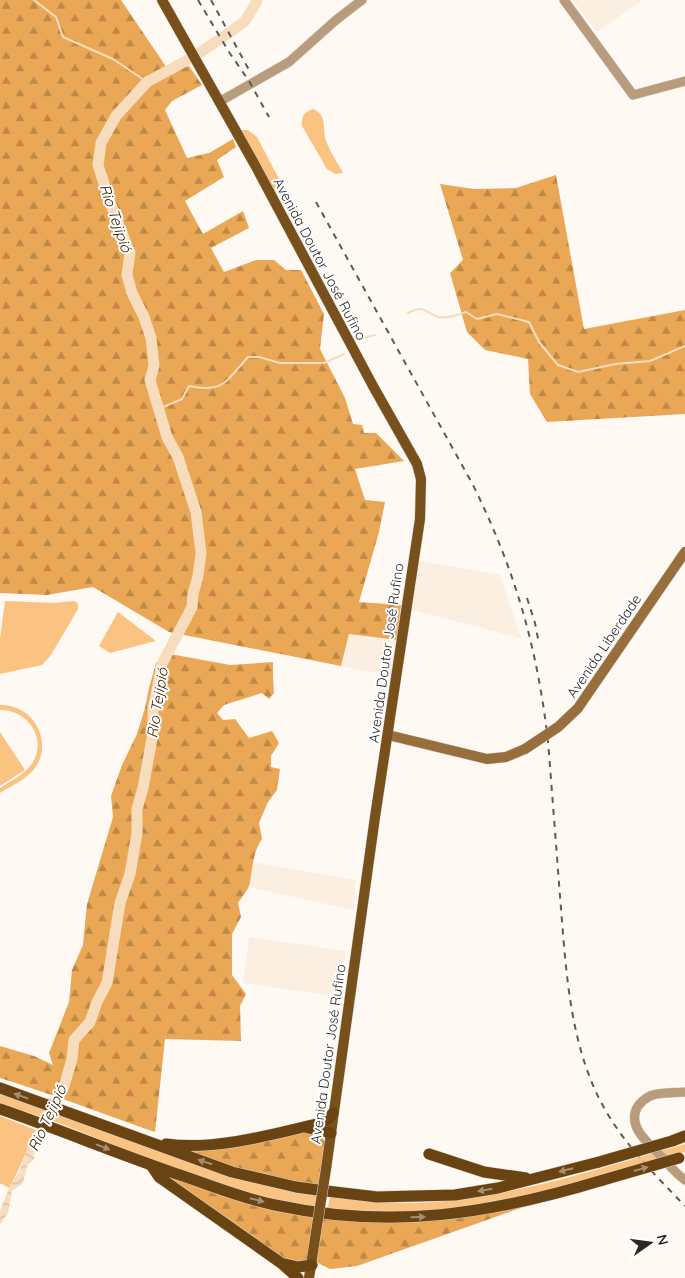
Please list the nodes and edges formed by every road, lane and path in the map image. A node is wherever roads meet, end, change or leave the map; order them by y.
1 (162, 0) edge
2 (362, 0) edge
3 (564, 0) edge
4 (685, 81) edge
5 (219, 102) junction
6 (685, 552) edge
7 (388, 735) junction
8 (0, 1088) edge
9 (685, 1092) edge
10 (0, 1108) edge
11 (334, 1113) junction
12 (302, 1128) junction
13 (331, 1133) junction
14 (685, 1136) edge
15 (150, 1142) junction
16 (429, 1154) dead end
17 (682, 1157) edge
18 (151, 1165) junction
19 (532, 1178) junction
20 (685, 1180) edge
21 (581, 1187) junction
22 (536, 1206) dead end
23 (281, 1263) junction
24 (312, 1265) junction
25 (298, 1278) edge
26 (310, 1278) edge

1 - 5 main road, Avenida Doutor José Rufino
2 - 5 street
3 - 4 street
5 - 7 main road, Avenida Doutor José Rufino
6 - 7 main road, Avenida Liberdade, bridge
7 - 11 main road, Avenida Doutor José Rufino
15 -> 8 highway
9 - 20 street
10 -> 18 highway
11 - 12 highway
11 - 13 main road, Avenida Doutor José Rufino
12 - 13 highway
12 - 15 highway
13 - 24 main road, Avenida Doutor José Rufino, bridge
14 -> 19 highway, bridge
19 -> 15 highway
16 - 19 highway
21 -> 17 highway, bridge
18 -> 21 highway
18 - 23 highway
21 - 22 highway
23 - 24 highway
23 - 25 highway
24 - 26 main road, Avenida Doutor José Rufino

